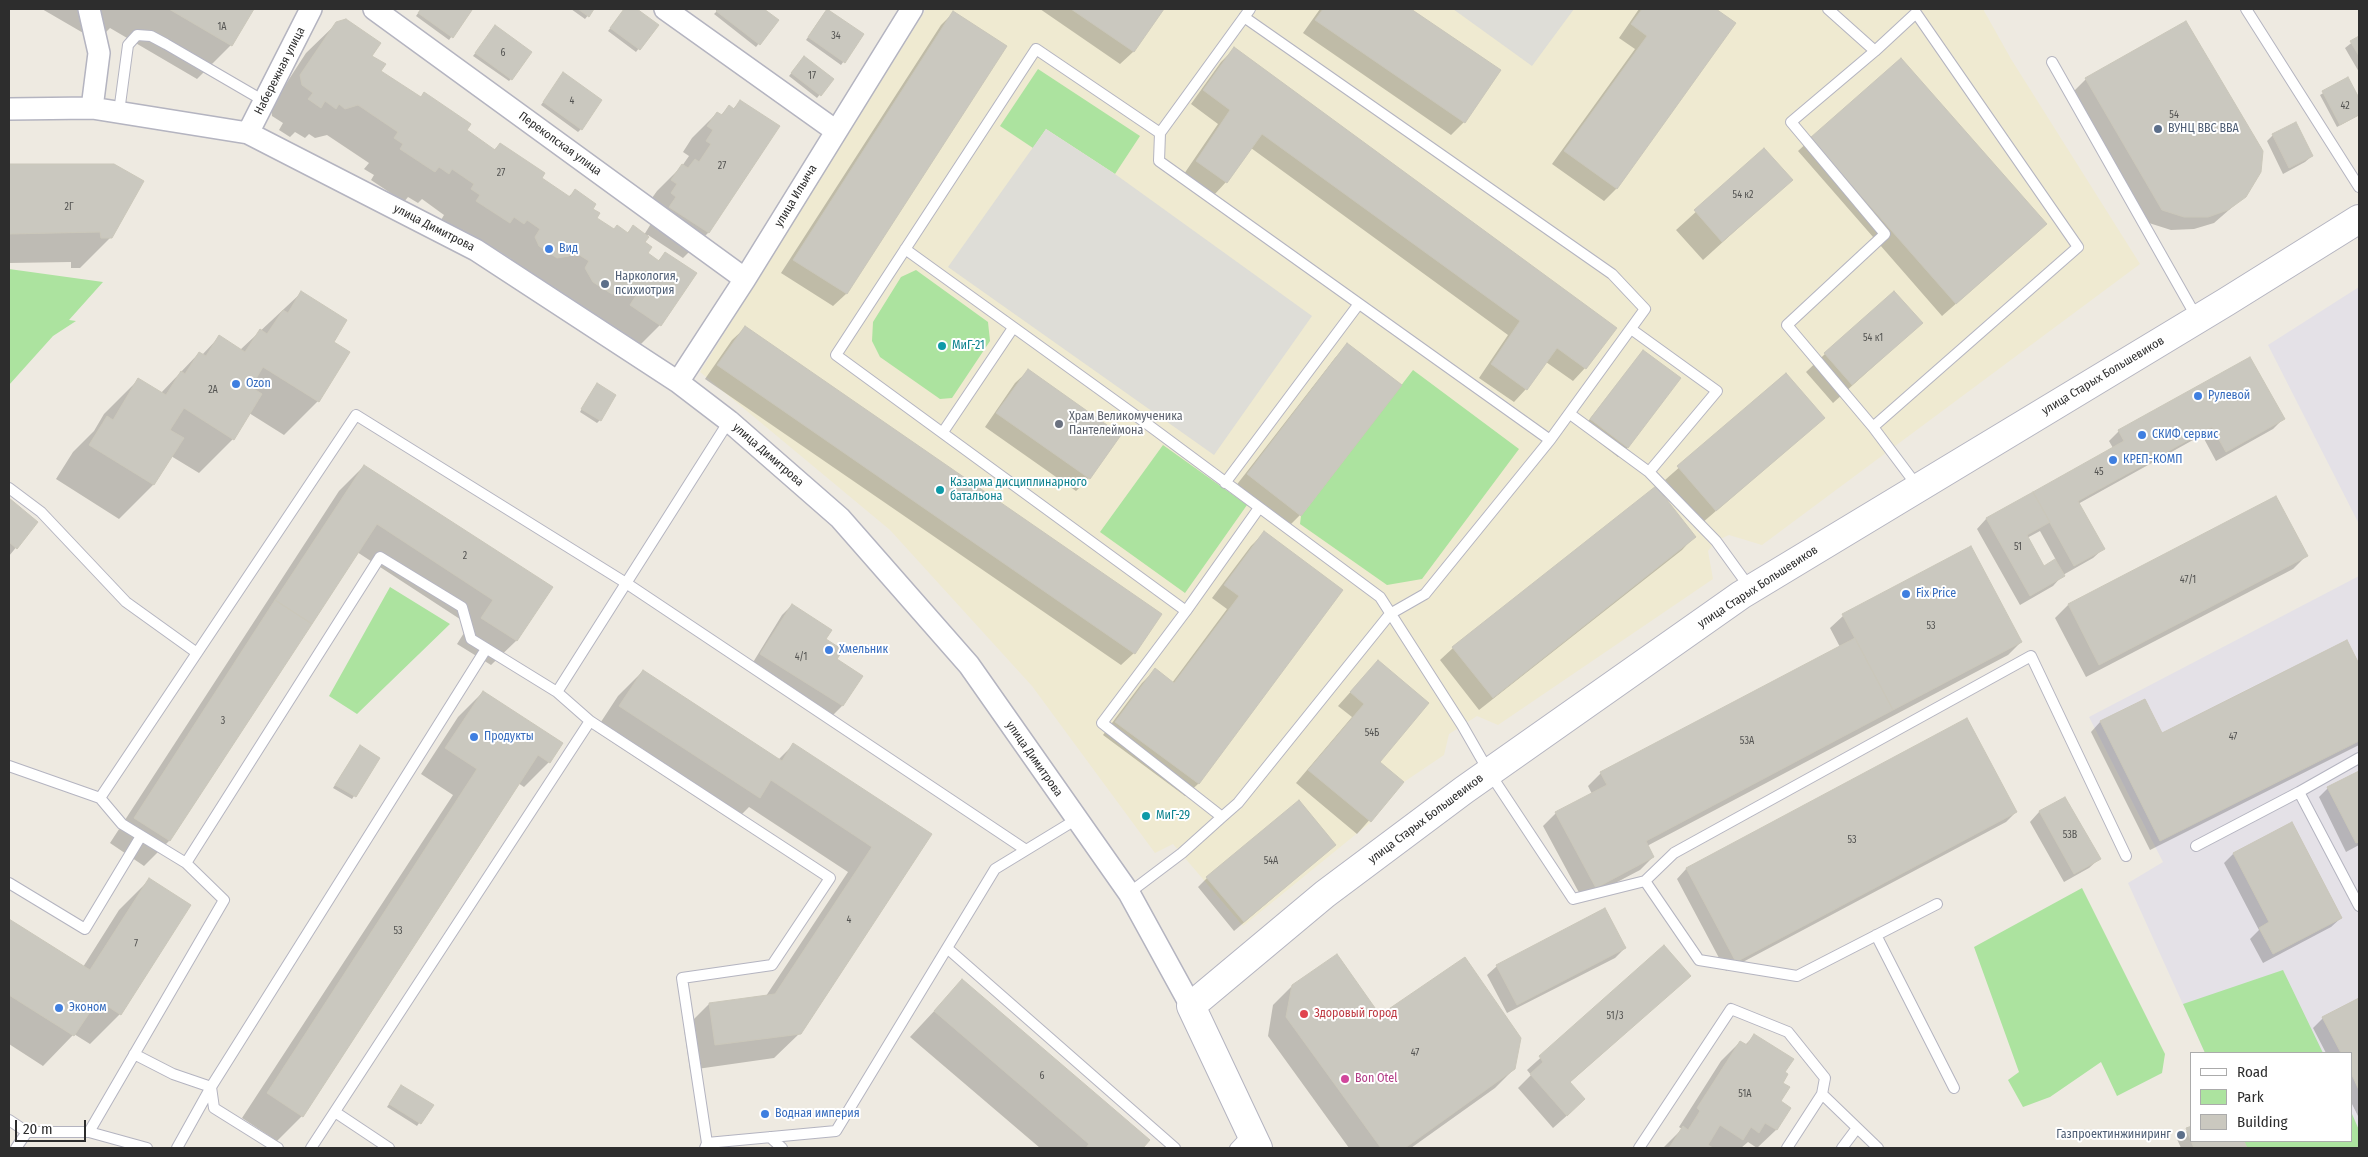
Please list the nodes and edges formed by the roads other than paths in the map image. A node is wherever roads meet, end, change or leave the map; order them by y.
1 (89, 9) edge
2 (311, 9) edge
3 (374, 9) edge
4 (665, 9) edge
5 (912, 9) edge
6 (1828, 9) edge
7 (2246, 9) edge
8 (1247, 13) edge
9 (1875, 51) junction
10 (2052, 62) dead end
11 (264, 101) junction
12 (92, 108) junction
13 (9, 110) edge
14 (120, 112) junction
15 (836, 131) junction
16 (248, 133) junction
17 (1160, 133) junction
18 (2359, 188) edge
19 (2359, 219) edge
20 (905, 249) junction
21 (745, 278) junction
22 (1358, 305) junction
23 (2198, 318) junction
24 (1013, 328) junction
25 (1631, 329) junction
26 (678, 382) junction
27 (1570, 414) junction
28 (729, 421) junction
29 (1873, 427) junction
30 (942, 432) junction
31 (1550, 440) junction
32 (1649, 472) junction
33 (1225, 484) junction
34 (9, 488) edge
35 (1918, 488) junction
36 (1259, 508) junction
37 (626, 584) junction
38 (1751, 589) junction
39 (1186, 611) junction
40 (1390, 614) junction
41 (486, 648) junction
42 (197, 653) junction
43 (557, 692) junction
44 (590, 721) junction
45 (2359, 758) edge
46 (9, 766) edge
47 (1489, 772) junction
48 (2299, 792) junction
49 (100, 798) junction
50 (1222, 817) junction
51 (1077, 819) junction
52 (141, 836) junction
53 (2196, 846) dead end
54 (1026, 850) junction
55 (2126, 856) dead end
56 (186, 863) junction
57 (1645, 881) junction
58 (9, 883) edge
59 (1128, 893) junction
60 (1937, 904) dead end
61 (2359, 906) edge
62 (1876, 935) junction
63 (947, 948) junction
64 (1191, 1006) junction
65 (134, 1054) junction
66 (211, 1087) junction
67 (1954, 1088) dead end
68 (1822, 1094) junction
69 (335, 1112) junction
70 (9, 1120) edge
71 (1856, 1128) junction
72 (27, 1132) junction
73 (89, 1132) junction
74 (770, 1137) junction
75 (1248, 1143) edge
76 (706, 1146) edge
77 (16, 1148) edge
78 (147, 1148) edge
79 (177, 1148) edge
80 (278, 1148) edge
81 (311, 1148) edge
82 (389, 1148) edge
83 (782, 1148) edge
84 (1174, 1148) edge
85 (1639, 1148) edge
86 (1787, 1148) edge
87 (1842, 1148) edge
88 (1878, 1148) edge

1 - 12 street
2 - 11 street, Набережная улица
3 - 21 street, Перекопская улица
4 - 15 street
5 - 15 street, улица Ильича
6 - 9 lane
7 - 18 lane
8 - 17 lane
8 - 25 lane
9 - 29 lane
9 - 29 lane
10 - 23 lane
11 - 14 lane
11 - 16 street, Набережная улица
12 - 13 street, улица Димитрова
12 - 14 street, улица Димитрова
14 - 16 street, улица Димитрова
15 - 21 street, улица Ильича
16 - 26 street, улица Димитрова
17 - 20 lane
17 - 22 lane
19 - 23 street, улица Старых Большевиков
20 - 24 lane
20 - 30 lane
21 - 26 street, улица Ильича
22 - 31 lane
22 - 33 lane
23 - 35 street, улица Старых Большевиков
24 - 30 lane
24 - 33 lane
25 - 27 lane
25 - 32 lane
26 - 28 street, улица Димитрова
27 - 31 lane
27 - 32 lane
28 - 37 lane
28 - 51 street, улица Димитрова
29 - 35 lane
30 - 39 lane
31 - 40 lane
32 - 38 lane
33 - 36 lane
34 - 42 lane
35 - 38 street, улица Старых Большевиков
36 - 39 lane
36 - 40 lane
37 - 42 lane
37 - 43 lane
37 - 54 lane
38 - 47 street, улица Старых Большевиков
39 - 50 lane
40 - 47 lane
40 - 50 lane
41 - 43 lane
41 - 56 lane
41 - 66 lane
42 - 49 lane
43 - 44 lane
44 - 69 lane
44 - 76 lane
45 - 48 lane
46 - 49 lane
47 - 57 lane
47 - 64 street, улица Старых Большевиков
48 - 53 lane
48 - 61 lane
49 - 52 lane
50 - 59 lane
51 - 54 lane
51 - 59 street, улица Димитрова
52 - 56 lane
52 - 58 lane
54 - 63 lane
55 - 57 lane
56 - 65 lane
57 - 62 lane
59 - 64 street, улица Димитрова
60 - 62 lane
62 - 67 lane
63 - 74 lane
63 - 84 lane
64 - 75 street, улица Димитрова
65 - 66 lane
65 - 73 lane
66 - 79 lane
66 - 80 lane
68 - 71 lane
68 - 85 lane
68 - 86 lane
69 - 81 lane
69 - 82 lane
70 - 72 lane
71 - 87 lane
71 - 88 lane
72 - 73 lane
72 - 77 lane
73 - 78 lane
74 - 76 lane
74 - 83 lane

